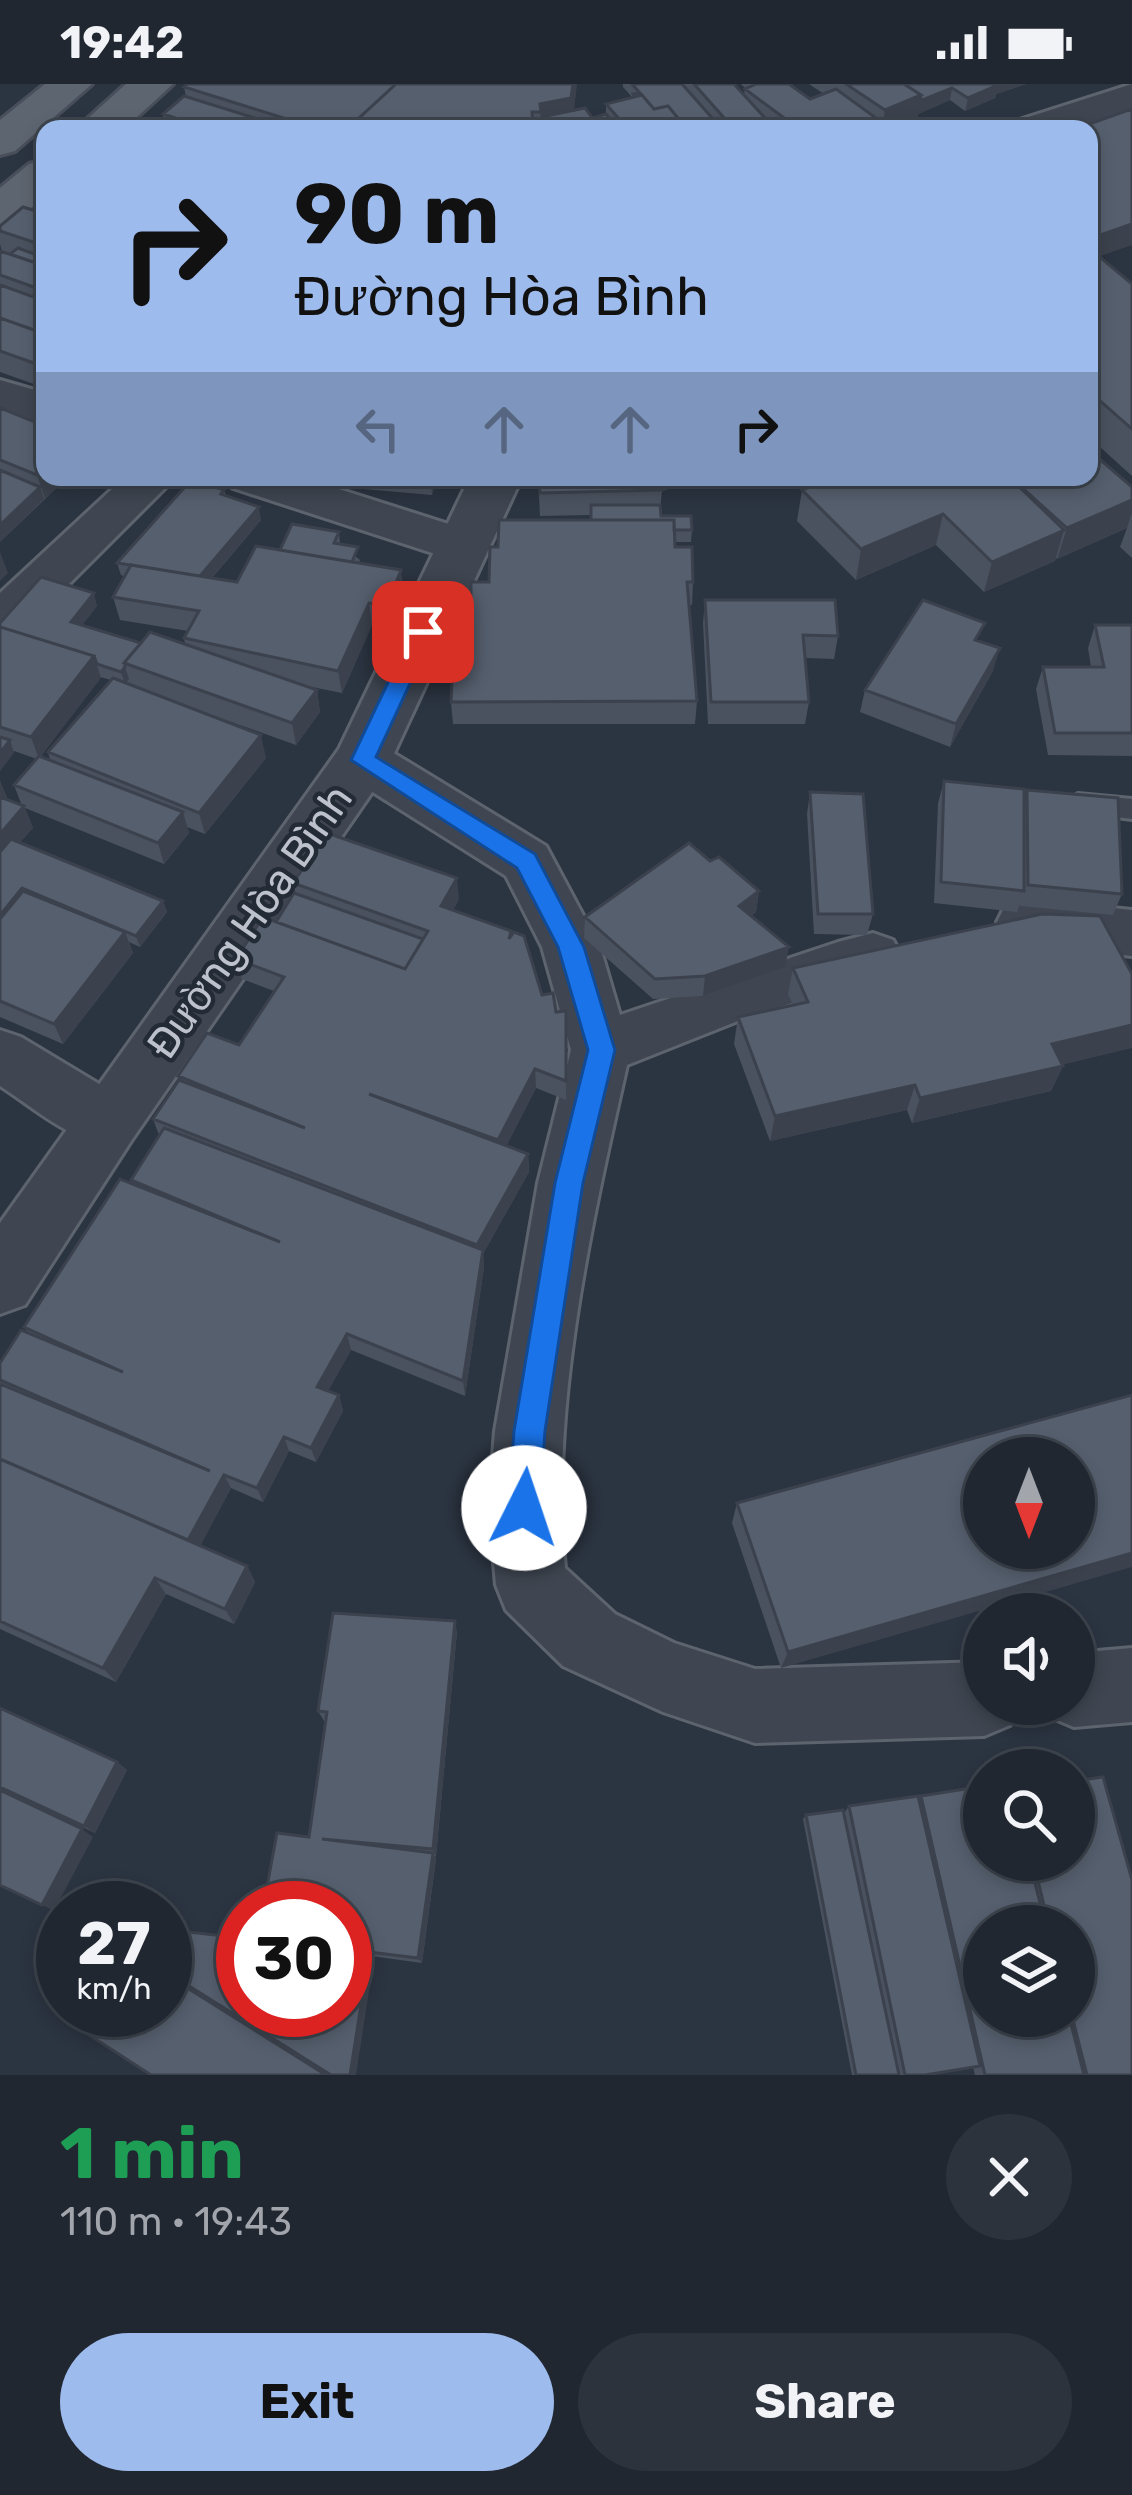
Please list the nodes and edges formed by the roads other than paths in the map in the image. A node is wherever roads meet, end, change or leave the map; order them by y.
1 (71, 84) edge
2 (152, 84) edge
3 (1132, 95) edge
4 (109, 120) edge
5 (1060, 120) edge
6 (0, 142) edge
7 (36, 181) edge
8 (0, 211) edge
9 (0, 394) edge
10 (36, 406) edge
11 (144, 486) edge
12 (277, 486) edge
13 (492, 486) edge
14 (463, 547) junction
15 (0, 622) edge
16 (363, 760) junction
17 (1060, 798) edge
18 (1132, 809) edge
19 (1132, 933) edge
20 (602, 1050) junction
21 (0, 1055) edge
22 (107, 1121) junction
23 (0, 1282) edge
24 (1132, 1685) edge
25 (1095, 1688) edge
26 (963, 1700) edge

1 - 6 main road
2 - 4 main road
3 - 5 street
7 - 8 main road
9 - 10 street
11 - 15 street
12 - 14 street
13 - 14 street, Đường Hòa Bình
14 - 16 street, Đường Hòa Bình
16 - 20 street
16 - 22 street, Đường Hòa Bình
17 - 18 lane
19 - 20 street
20 - 26 street
21 - 22 street
22 - 23 street, Đường Hòa Bình
24 - 25 street

